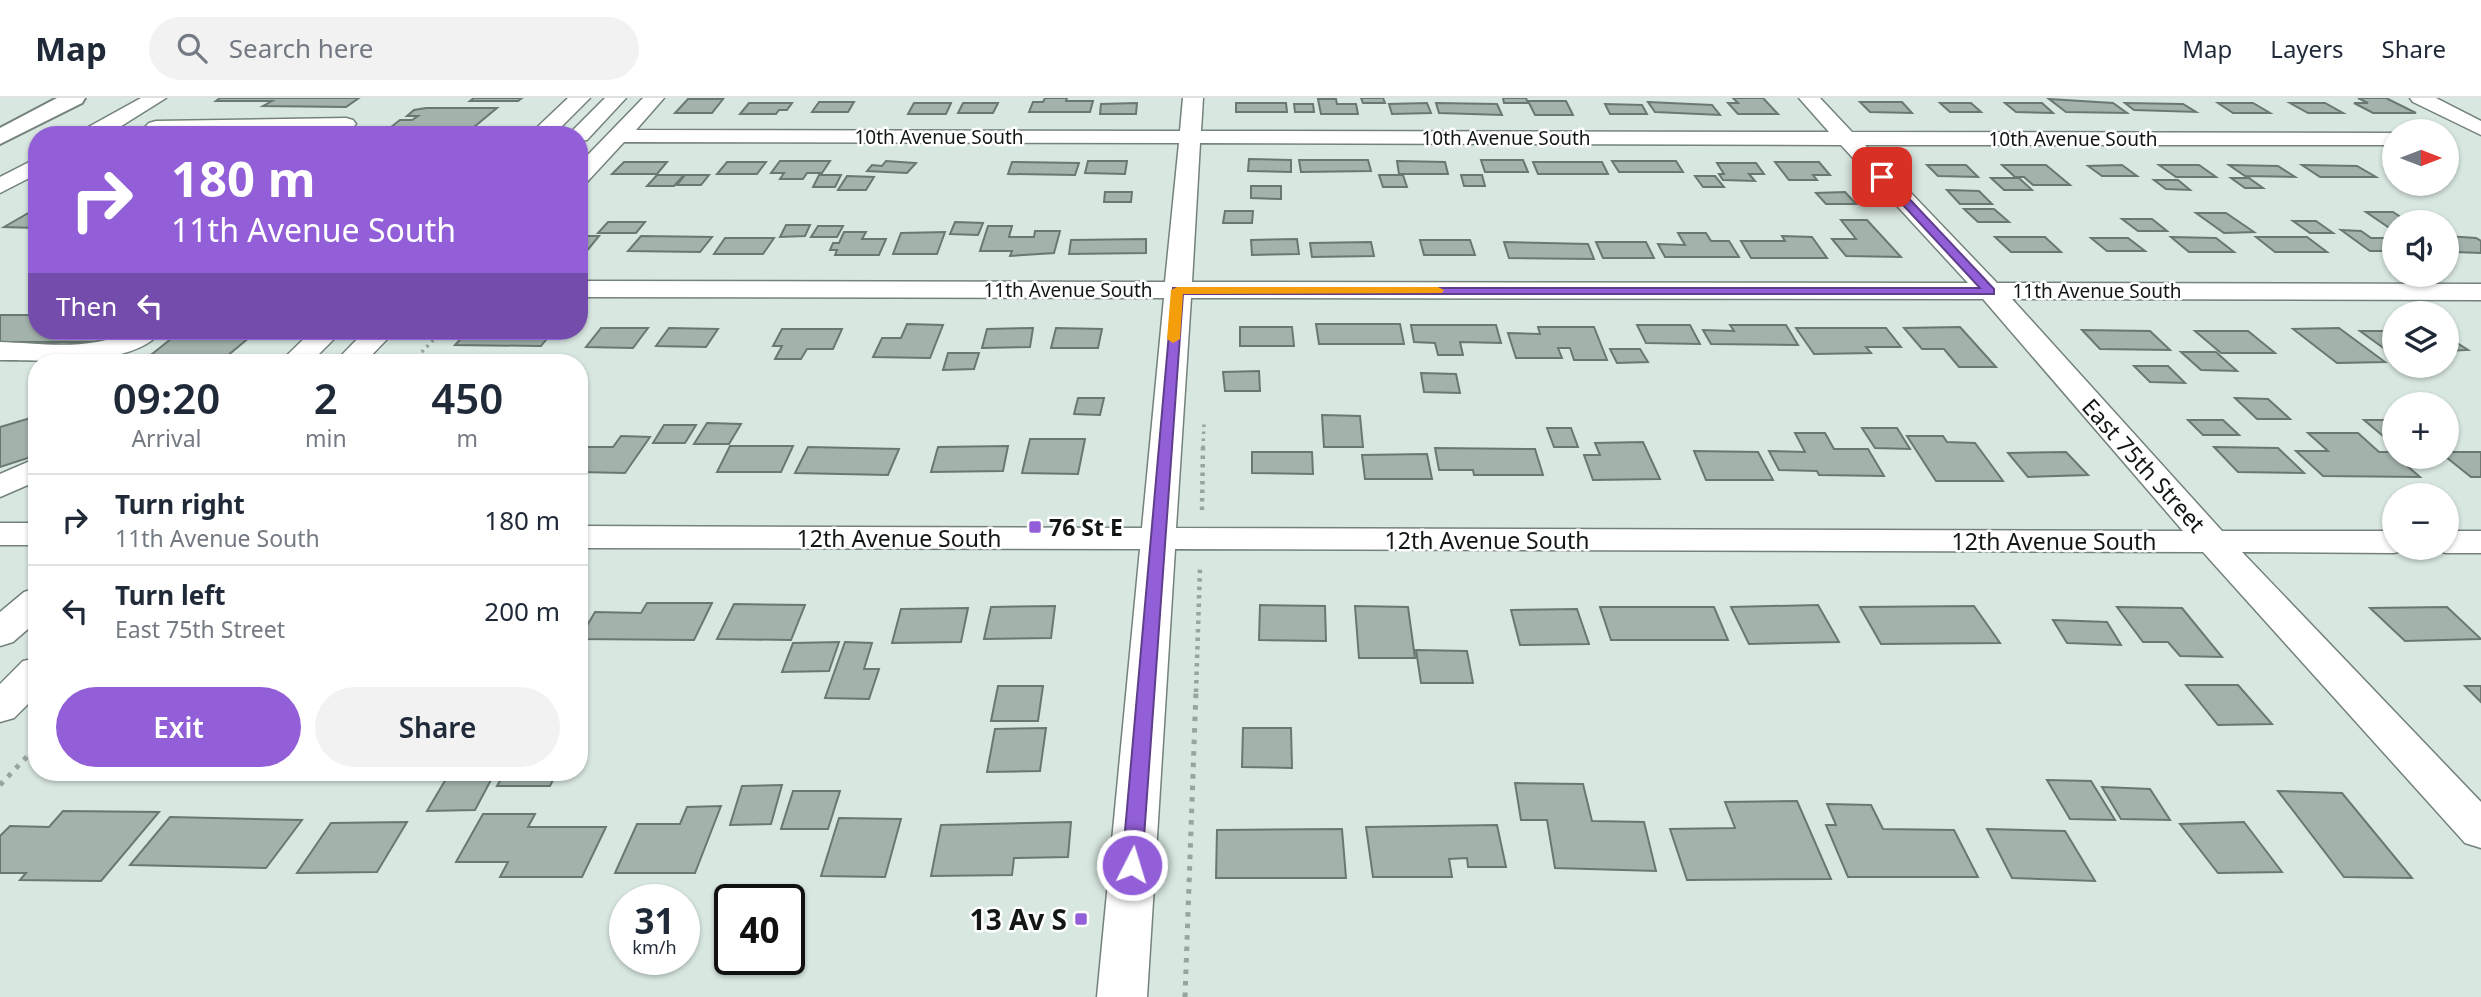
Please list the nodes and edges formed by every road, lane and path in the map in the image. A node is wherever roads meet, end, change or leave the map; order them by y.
1 (74, 98) edge
2 (156, 98) edge
3 (580, 98) edge
4 (616, 98) edge
5 (654, 98) edge
6 (1193, 98) edge
7 (1809, 98) edge
8 (2420, 98) edge
9 (107, 126) edge
10 (289, 126) edge
11 (342, 126) edge
12 (550, 126) edge
13 (588, 126) edge
14 (2481, 129) edge
15 (618, 136) junction
16 (0, 137) edge
17 (1191, 137) junction
18 (1847, 138) junction
19 (2382, 139) edge
20 (2459, 139) edge
21 (2481, 139) edge
22 (588, 168) edge
23 (28, 170) edge
24 (0, 186) edge
25 (588, 289) edge
26 (1177, 290) junction
27 (1990, 291) junction
28 (2481, 292) edge
29 (132, 340) edge
30 (318, 340) edge
31 (372, 340) edge
32 (433, 340) edge
33 (0, 351) edge
34 (303, 354) edge
35 (357, 354) edge
36 (420, 354) edge
37 (28, 473) edge
38 (0, 487) edge
39 (0, 534) edge
40 (28, 534) edge
41 (588, 537) edge
42 (1158, 540) junction
43 (2213, 542) junction
44 (2382, 542) edge
45 (2459, 542) edge
46 (2481, 542) edge
47 (1201, 556) dead end
48 (28, 608) edge
49 (0, 633) edge
50 (28, 680) edge
51 (0, 708) edge
52 (28, 755) edge
53 (0, 785) edge
54 (2481, 831) edge
55 (1122, 997) edge
56 (1185, 997) edge

1 - 16 highway
2 - 9 street
3 - 12 street
4 - 13 street
5 - 15 street
6 - 17 street
7 - 18 street, East 75th Street
8 - 14 street
10 - 11 street
15 - 17 street, 10th Avenue South
15 - 22 street
17 - 18 street, 10th Avenue South
17 - 26 street
18 - 19 street, 10th Avenue South
18 - 27 street, East 75th Street
20 - 21 street
23 - 24 street
25 - 26 street, 11th Avenue South
26 - 27 street, 11th Avenue South
26 - 42 street
27 - 28 street, 11th Avenue South
27 - 43 street, East 75th Street
29 - 33 street
30 - 34 street
31 - 35 street
32 - 36 path
37 - 38 street
39 - 40 street
41 - 42 street, 12th Avenue South
42 - 43 street, 12th Avenue South
42 - 55 street
43 - 44 street, 12th Avenue South
43 - 54 street, East 75th Street
45 - 46 street
47 - 56 path
48 - 49 street
50 - 51 street
52 - 53 path

